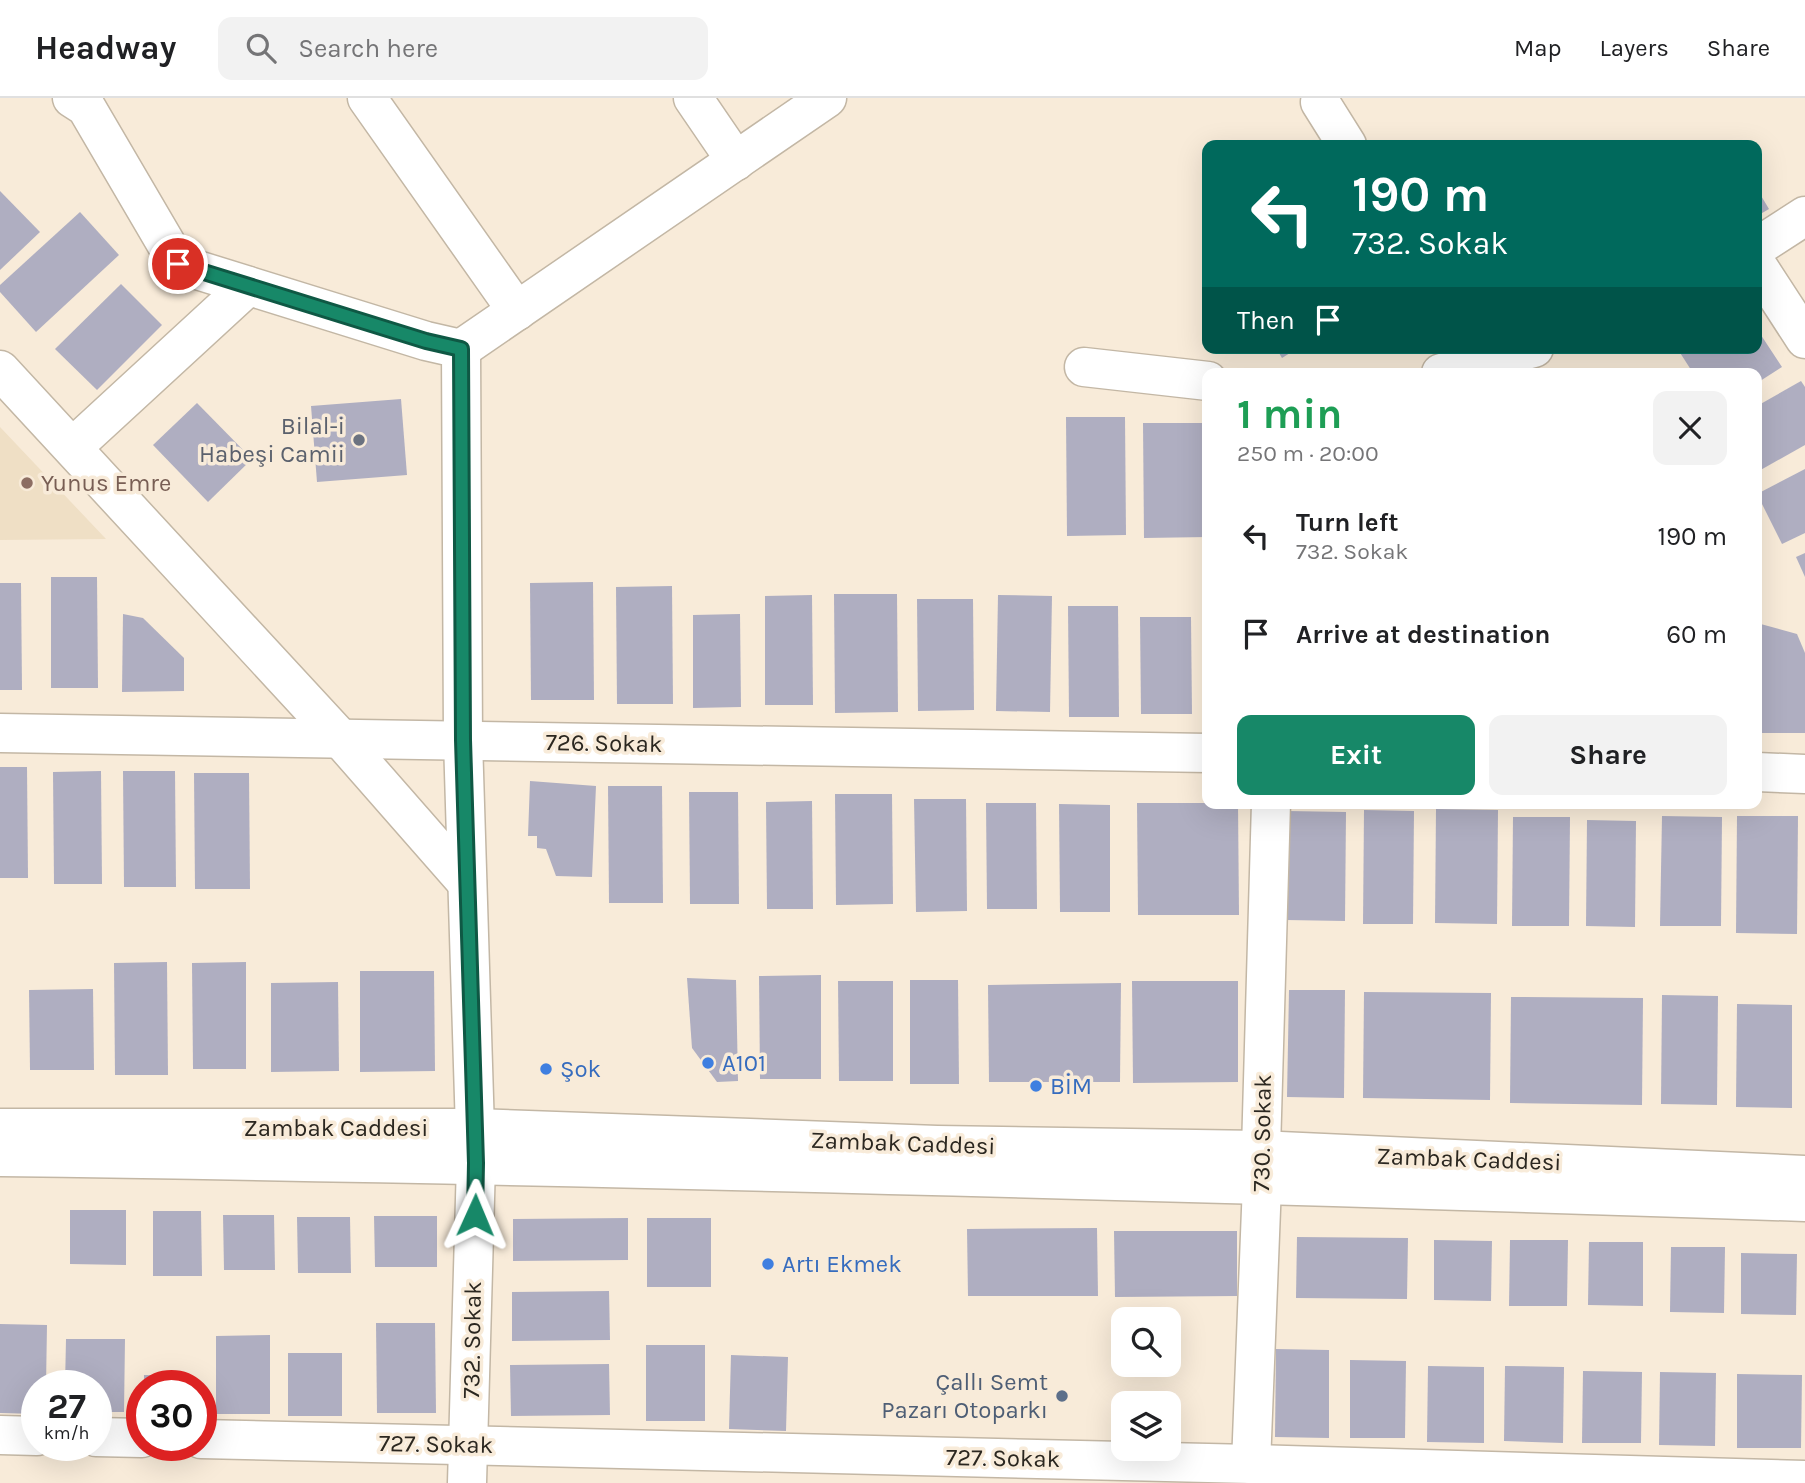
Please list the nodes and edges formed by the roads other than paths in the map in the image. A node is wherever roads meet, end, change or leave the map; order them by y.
1 (72, 98) edge
2 (367, 98) edge
3 (693, 98) edge
4 (827, 98) edge
5 (1320, 102) dead end
6 (1344, 140) edge
7 (736, 161) junction
8 (1805, 216) edge
9 (1762, 244) edge
10 (1762, 273) edge
11 (248, 286) junction
12 (517, 311) junction
13 (1805, 339) edge
14 (461, 349) junction
15 (1481, 355) edge
16 (1084, 367) dead end
17 (1452, 368) edge
18 (0, 370) edge
19 (1202, 380) edge
20 (73, 447) junction
21 (0, 733) edge
22 (339, 737) junction
23 (463, 740) junction
24 (1202, 753) edge
25 (1762, 772) edge
26 (1805, 774) edge
27 (1271, 809) edge
28 (467, 883) junction
29 (0, 1128) edge
30 (476, 1146) junction
31 (0, 1157) edge
32 (1262, 1167) junction
33 (1805, 1175) edge
34 (1805, 1202) edge
35 (0, 1435) edge
36 (21, 1436) edge
37 (217, 1439) edge
38 (469, 1445) junction
39 (1251, 1464) junction
40 (1805, 1480) edge
41 (467, 1483) edge

1 - 11 street
2 - 12 street
3 - 7 street
4 - 7 street
5 - 6 street
7 - 12 street
8 - 9 street
10 - 13 street
11 - 14 street
11 - 20 street
12 - 14 street
14 - 23 street, 732. Sokak
15 - 17 street
16 - 19 street
18 - 20 street
20 - 22 street
21 - 22 street, 726. Sokak
22 - 23 street, 726. Sokak
22 - 28 street
23 - 24 street, 726. Sokak
23 - 28 street, 732. Sokak
25 - 26 street
27 - 32 street, 730. Sokak
28 - 30 street, 732. Sokak
29 - 30 street, Zambak Caddesi
30 - 31 street, Zambak Caddesi
30 - 32 street, Zambak Caddesi
30 - 38 street, 732. Sokak
32 - 33 street, Zambak Caddesi
32 - 34 street, Zambak Caddesi
32 - 39 street, 730. Sokak
35 - 36 street
37 - 38 street, 727. Sokak
38 - 39 street, 727. Sokak
38 - 41 street, 732. Sokak
39 - 40 street, 727. Sokak

